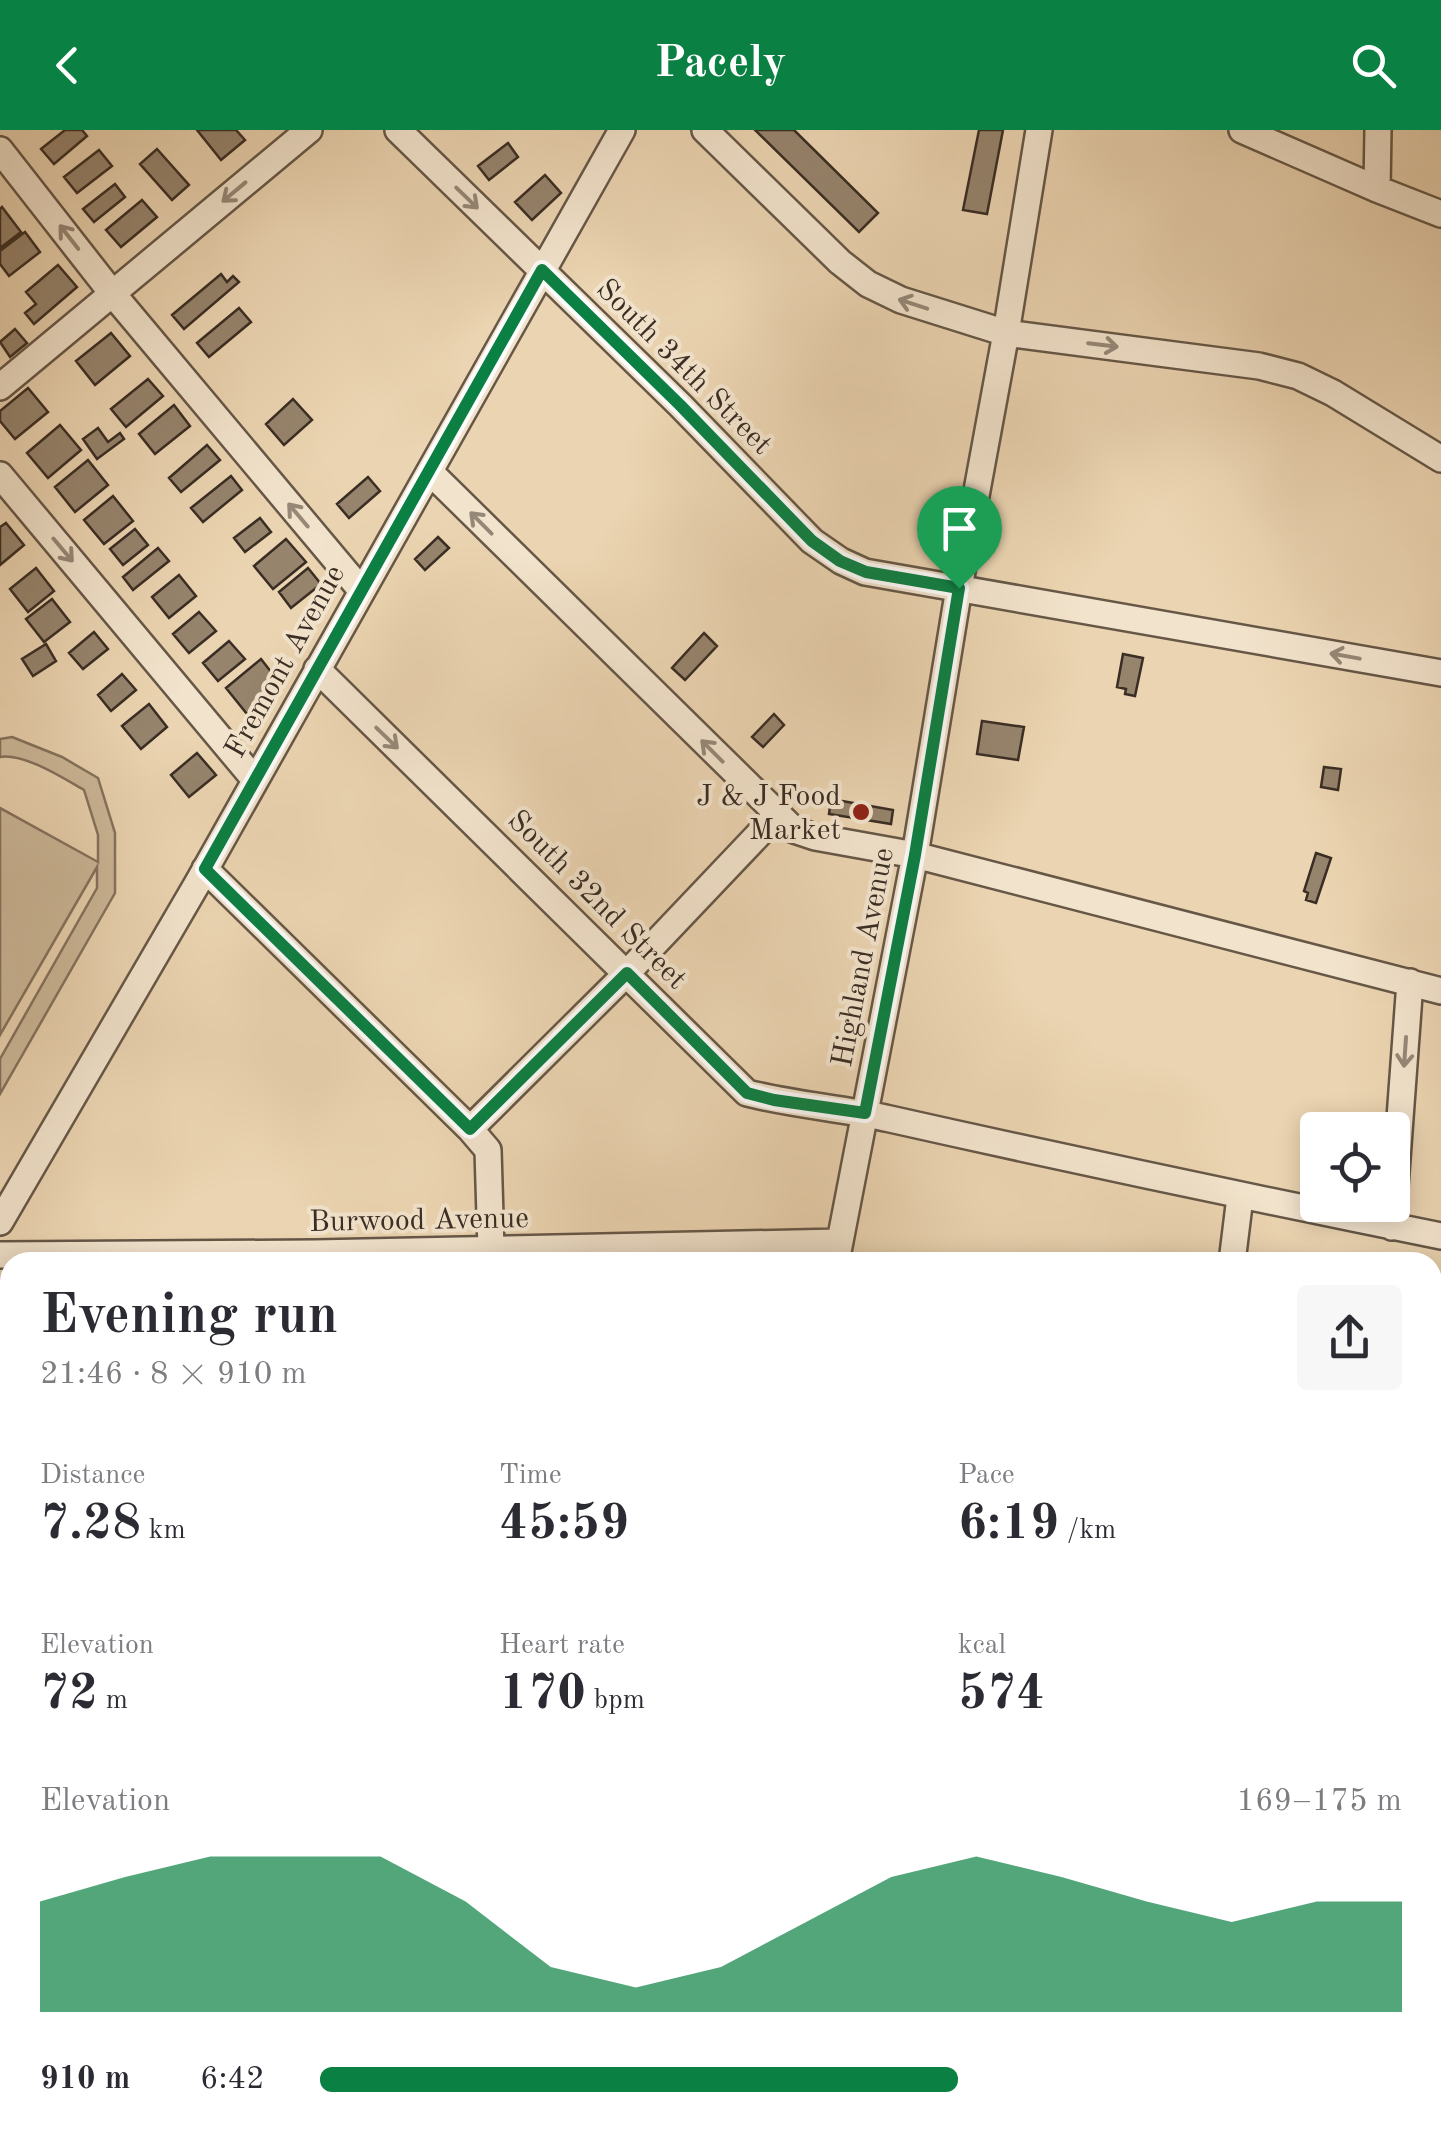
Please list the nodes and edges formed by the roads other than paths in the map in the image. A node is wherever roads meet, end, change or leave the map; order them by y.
1 (309, 130) edge
2 (398, 130) edge
3 (622, 130) edge
4 (706, 130) edge
5 (1038, 130) edge
6 (1378, 130) edge
7 (1245, 131) edge
8 (0, 150) edge
9 (1377, 189) junction
10 (1441, 214) edge
11 (542, 270) junction
12 (112, 292) junction
13 (1006, 332) junction
14 (0, 387) edge
15 (1441, 459) edge
16 (430, 472) junction
17 (0, 475) edge
18 (959, 588) junction
19 (361, 590) junction
20 (317, 669) junction
21 (1441, 673) edge
22 (255, 780) junction
23 (777, 815) junction
24 (915, 855) junction
25 (205, 869) junction
26 (627, 973) junction
27 (1410, 982) junction
28 (1441, 992) edge
29 (865, 1113) junction
30 (470, 1129) junction
31 (1240, 1196) junction
32 (0, 1222) edge
33 (1392, 1227) junction
34 (1441, 1236) edge
35 (490, 1250) junction
36 (446, 1252) edge
37 (838, 1252) edge
38 (1233, 1252) edge

1 -> 12 street
2 -> 11 street, South 34th Street
3 - 11 street, Fremont Avenue
13 -> 4 street
5 - 13 street, Highland Avenue
6 - 9 street
7 - 9 street
12 -> 8 street
9 - 10 street
11 - 16 street, Fremont Avenue
11 - 18 street, South 34th Street
12 - 14 street
19 -> 12 street
13 -> 15 street
13 - 18 street, Highland Avenue
16 - 19 street, Fremont Avenue
23 -> 16 street
17 -> 22 street
21 -> 18 street, South 34th Street
18 - 24 street, Highland Avenue
19 - 20 street, Fremont Avenue
20 - 22 street, Fremont Avenue
20 -> 26 street, South 32nd Street
22 - 25 street, Fremont Avenue
23 - 24 street
23 - 26 street
24 - 27 street
24 - 29 street, Highland Avenue
25 - 30 street
25 - 32 street, Fremont Avenue
26 - 29 street, South 32nd Street
26 - 30 street
27 - 28 street
27 -> 33 street
29 - 31 street, South 32nd Street
29 - 37 street, Highland Avenue
30 - 35 street
31 - 33 street, South 32nd Street
31 - 38 street
33 - 34 street, South 32nd Street
35 - 36 street, Burwood Avenue
35 - 37 street, Burwood Avenue

